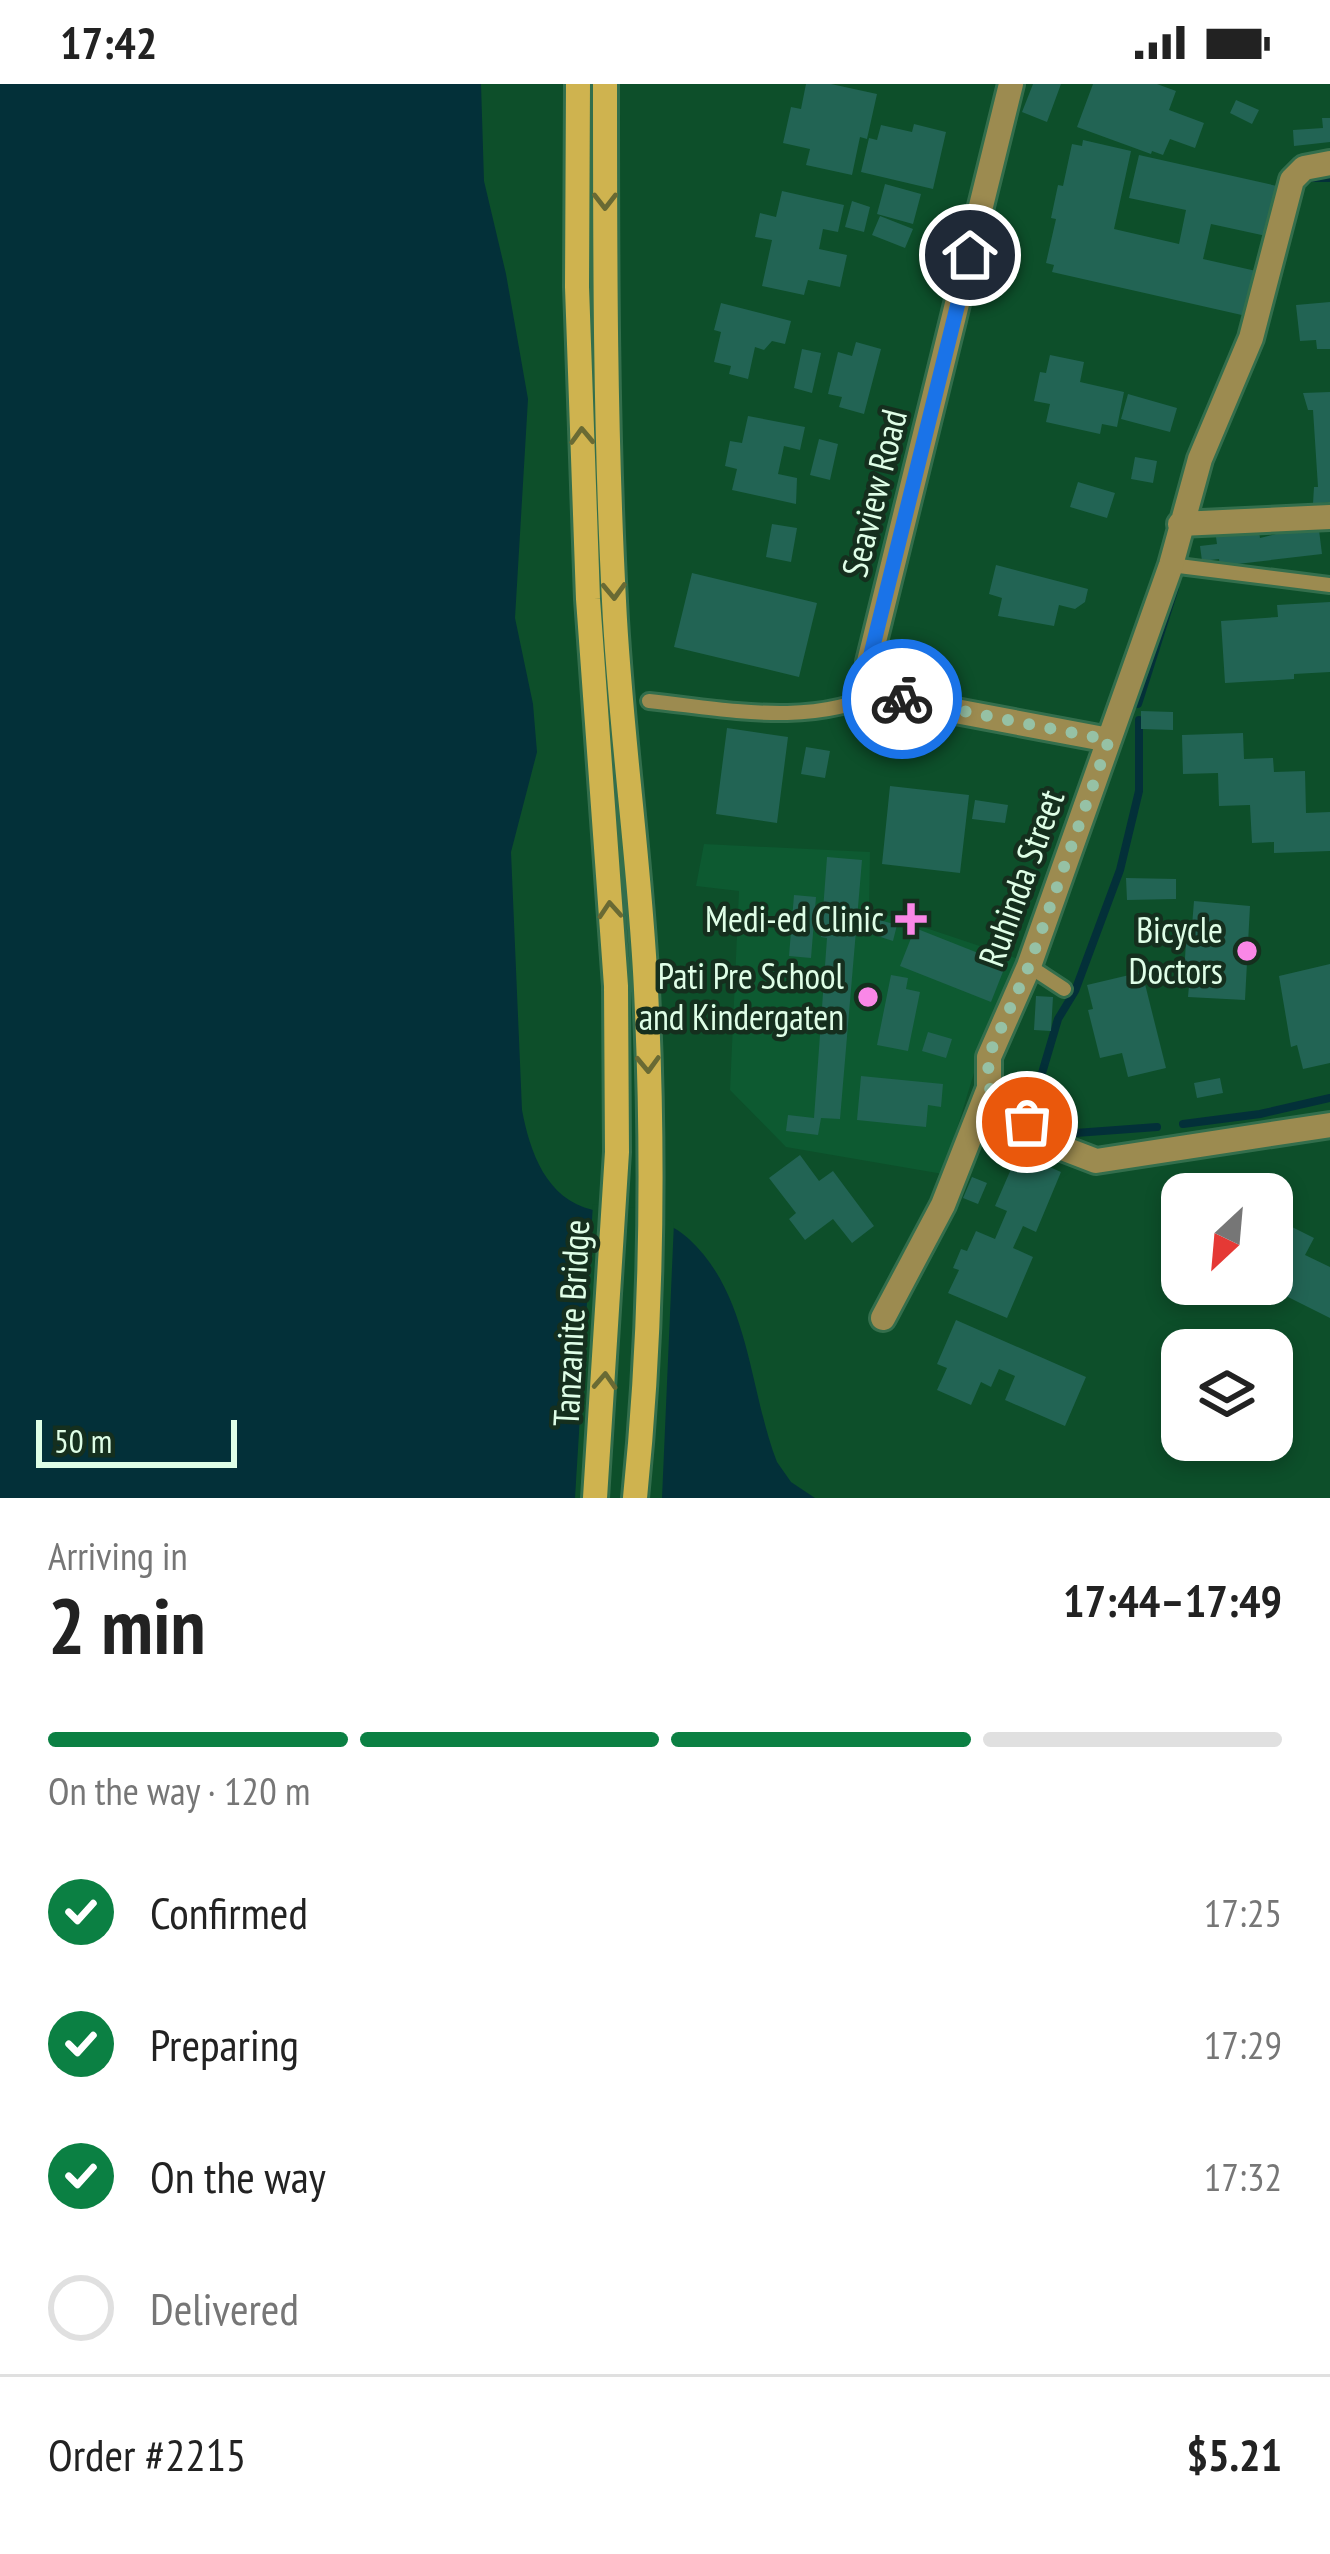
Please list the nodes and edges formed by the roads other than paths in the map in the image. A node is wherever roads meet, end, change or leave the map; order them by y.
1 (578, 84) edge
2 (604, 84) edge
3 (1011, 84) edge
4 (1330, 163) edge
5 (1330, 517) edge
6 (1180, 524) junction
7 (1171, 565) junction
8 (1330, 585) edge
9 (884, 691) junction
10 (650, 701) dead end
11 (1109, 740) junction
12 (1029, 966) junction
13 (1064, 988) dead end
14 (989, 1088) junction
15 (1330, 1125) edge
16 (883, 1318) dead end
17 (595, 1498) edge
18 (635, 1498) edge

17 -> 1 main road, Tanzanite Bridge
2 -> 18 main road, Tanzanite Bridge
3 - 9 street, Seaview Road
4 - 6 street, Ruhinda Street
5 - 6 street
6 - 7 street, Ruhinda Street
7 - 8 lane
7 - 11 street, Ruhinda Street
9 - 10 lane
9 - 11 street
11 - 12 street, Ruhinda Street
12 - 13 lane
12 - 14 street, Ruhinda Street
14 - 15 street
14 - 16 street, Ruhinda Street

